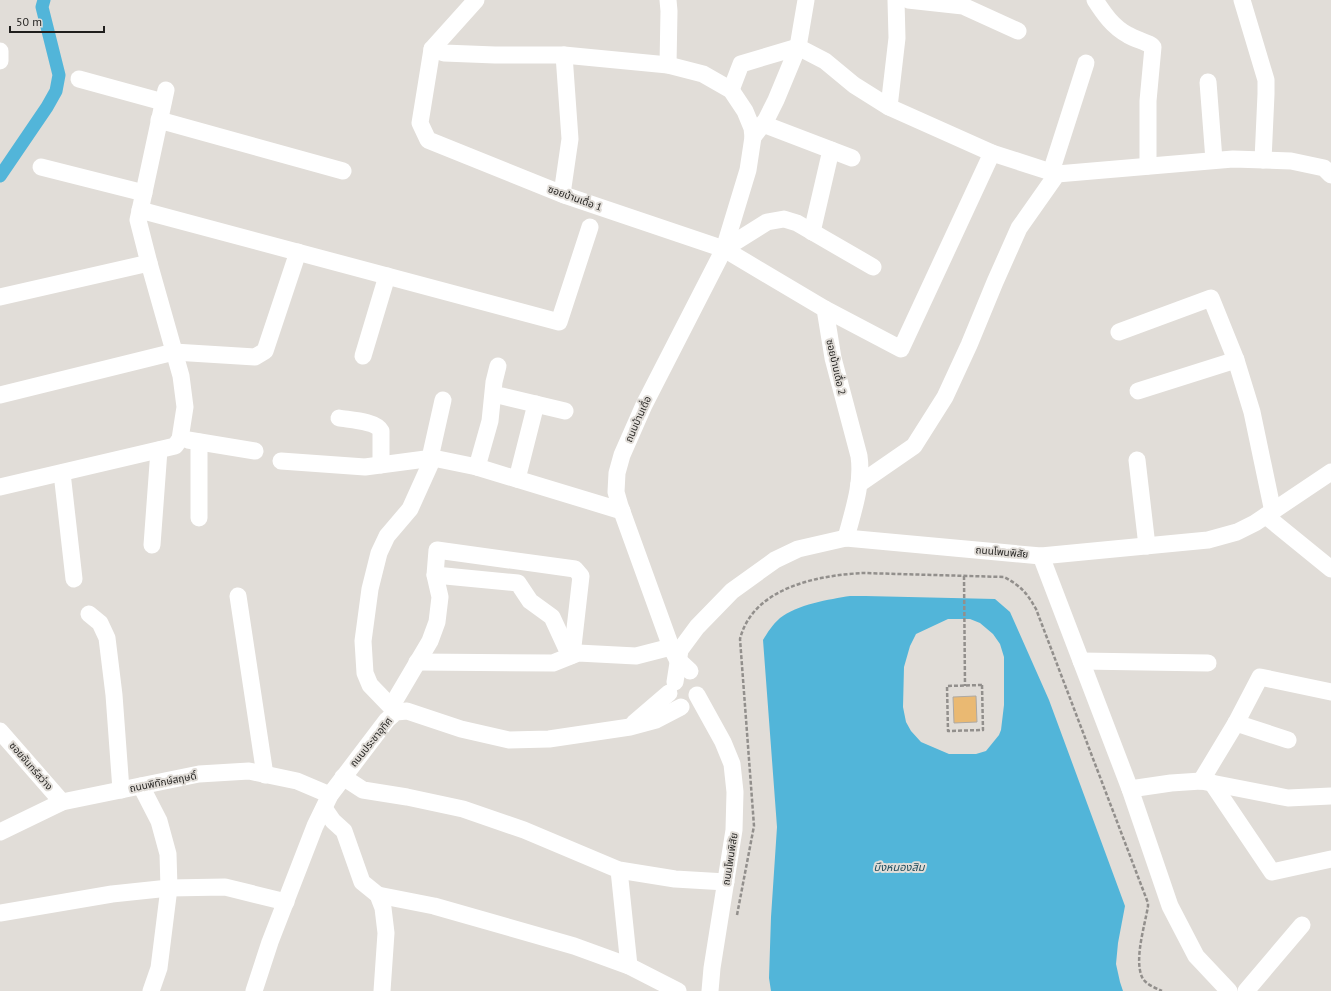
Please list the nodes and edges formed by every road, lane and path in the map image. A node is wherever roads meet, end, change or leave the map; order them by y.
1 (476, 0) edge
2 (668, 0) edge
3 (806, 0) edge
4 (896, 0) edge
5 (908, 0) edge
6 (1095, 0) edge
7 (1242, 0) edge
8 (1018, 31) dead end
9 (798, 47) junction
10 (432, 49) junction
11 (0, 51) edge
12 (564, 55) junction
13 (0, 61) edge
14 (1086, 63) dead end
15 (668, 65) junction
16 (79, 79) dead end
17 (1208, 82) dead end
18 (731, 90) junction
19 (889, 107) junction
20 (159, 120) junction
21 (758, 131) junction
22 (831, 150) junction
23 (992, 153) junction
24 (852, 158) dead end
25 (1214, 160) junction
26 (1263, 160) junction
27 (41, 166) dead end
28 (1148, 166) junction
29 (343, 171) dead end
30 (1054, 173) junction
31 (1331, 174) edge
32 (144, 193) junction
33 (562, 194) junction
34 (140, 210) junction
35 (590, 227) dead end
36 (812, 232) junction
37 (724, 249) junction
38 (298, 252) junction
39 (149, 263) junction
40 (873, 267) dead end
41 (387, 276) junction
42 (0, 297) edge
43 (825, 309) junction
44 (1119, 332) dead end
45 (174, 352) junction
46 (363, 356) dead end
47 (1236, 360) junction
48 (498, 366) dead end
49 (1138, 391) dead end
50 (0, 394) edge
51 (502, 396) dead end
52 (443, 400) dead end
53 (536, 404) junction
54 (565, 411) dead end
55 (339, 418) dead end
56 (180, 439) junction
57 (199, 442) junction
58 (159, 450) junction
59 (255, 451) dead end
60 (432, 458) junction
61 (1136, 460) dead end
62 (281, 461) dead end
63 (381, 465) junction
64 (477, 467) junction
65 (1331, 472) edge
66 (62, 473) junction
67 (517, 479) junction
68 (859, 484) junction
69 (0, 487) edge
70 (622, 511) junction
71 (1269, 514) junction
72 (199, 518) dead end
73 (846, 538) junction
74 (152, 545) dead end
75 (1147, 546) junction
76 (1041, 556) junction
77 (1331, 569) edge
78 (435, 575) junction
79 (964, 576) junction
80 (74, 579) dead end
81 (238, 596) dead end
82 (89, 614) dead end
83 (688, 639) junction
84 (674, 653) junction
85 (571, 656) junction
86 (1080, 661) junction
87 (417, 662) junction
88 (1208, 663) dead end
89 (965, 686) junction
90 (684, 691) junction
91 (1331, 692) edge
92 (393, 710) junction
93 (1236, 723) junction
94 (0, 731) edge
95 (1288, 740) dead end
96 (265, 774) junction
97 (343, 777) junction
98 (1207, 782) junction
99 (141, 786) junction
100 (1130, 789) junction
101 (121, 790) junction
102 (1331, 796) edge
103 (62, 802) junction
104 (327, 802) junction
105 (0, 832) edge
106 (1331, 859) edge
107 (619, 870) junction
108 (726, 882) junction
109 (169, 888) junction
110 (378, 895) junction
111 (286, 902) junction
112 (0, 913) edge
113 (736, 916) dead end
114 (1302, 926) dead end
115 (629, 966) junction
116 (151, 991) edge
117 (254, 991) edge
118 (382, 991) edge
119 (678, 991) edge
120 (710, 991) edge
121 (1162, 991) edge
122 (1229, 991) edge
123 (1246, 991) edge

1 - 10 street
2 - 15 street
3 - 9 street
4 - 19 street
5 - 8 street
6 - 28 street
7 - 26 street
9 - 18 street
9 - 19 street
9 - 21 street
10 - 12 street
10 - 33 street, ซอยบ้านเดื่อ 1
11 - 13 street
12 - 15 street
12 - 33 street
14 - 30 street
15 - 18 street
16 - 20 street
17 - 25 street
18 - 21 street
19 - 23 street
20 - 29 street
20 - 32 street
21 - 22 street
21 - 37 street, ถนนบ้านเดื่อ
22 - 24 street
22 - 36 street
23 - 30 street
23 - 43 street
25 - 26 street
25 - 28 street
26 - 31 street
27 - 32 street
28 - 30 street
30 - 68 street
32 - 34 street
33 - 37 street, ซอยบ้านเดื่อ 1
34 - 38 street
34 - 39 street
35 - 41 street
36 - 37 street
36 - 40 street
37 - 43 street
37 - 70 street, ถนนบ้านเดื่อ
38 - 41 street
38 - 45 street
39 - 42 street
39 - 45 street
41 - 46 street
43 - 68 street, ซอยบ้านเดื่อ 2
44 - 47 street
45 - 50 street
45 - 56 street
47 - 49 street
47 - 71 street
48 - 64 street
51 - 53 street
52 - 60 street
53 - 54 street
53 - 67 street
55 - 63 street
56 - 57 street
56 - 58 street
57 - 59 street
57 - 72 street
58 - 66 street
58 - 74 street
60 - 63 street
60 - 64 street
60 - 92 street
61 - 75 street
62 - 63 street
64 - 67 street
65 - 71 street, ถนนโพนพิสัย
66 - 69 street
66 - 80 street
67 - 70 street
68 - 73 street, ซอยบ้านเดื่อ 2
70 - 84 street, ถนนบ้านเดื่อ
71 - 75 street, ถนนโพนพิสัย
71 - 77 street
73 - 76 street, ถนนโพนพิสัย
73 - 83 street, ถนนโพนพิสัย
75 - 76 street, ถนนโพนพิสัย
76 - 86 street
78 - 85 street
78 - 85 street
78 - 87 street
79 - 89 path
79 - 113 path
79 - 121 path
81 - 96 street
82 - 101 street
83 - 84 street, ถนนโพนพิสัย
83 - 90 street
84 - 85 street
84 - 90 street
85 - 87 street
86 - 88 street
86 - 100 street
87 - 92 street
89 - 89 path
90 - 92 street, ถนนประชาอุทิศ
90 - 108 street, ถนนโพนพิสัย
91 - 93 street
92 - 97 street, ถนนประชาอุทิศ
93 - 95 street
93 - 98 street
94 - 103 street, ซอยจันทร์สว่าง
96 - 99 street, ถนนพิทักษ์สฤษดิ์
96 - 104 street, ถนนพิทักษ์สฤษดิ์
97 - 104 street, ถนนประชาอุทิศ
97 - 107 street
98 - 100 street
98 - 102 street
98 - 106 street
99 - 101 street, ถนนพิทักษ์สฤษดิ์
99 - 109 street
100 - 122 street
101 - 103 street, ถนนพิทักษ์สฤษดิ์
103 - 105 street, ถนนพิทักษ์สฤษดิ์
104 - 110 street
104 - 111 street, ถนนประชาอุทิศ
107 - 108 street
107 - 115 street
108 - 120 street, ถนนโพนพิสัย
109 - 111 street
109 - 112 street
109 - 116 street
110 - 115 street
110 - 118 street
111 - 117 street, ถนนประชาอุทิศ
114 - 123 street
115 - 119 street

